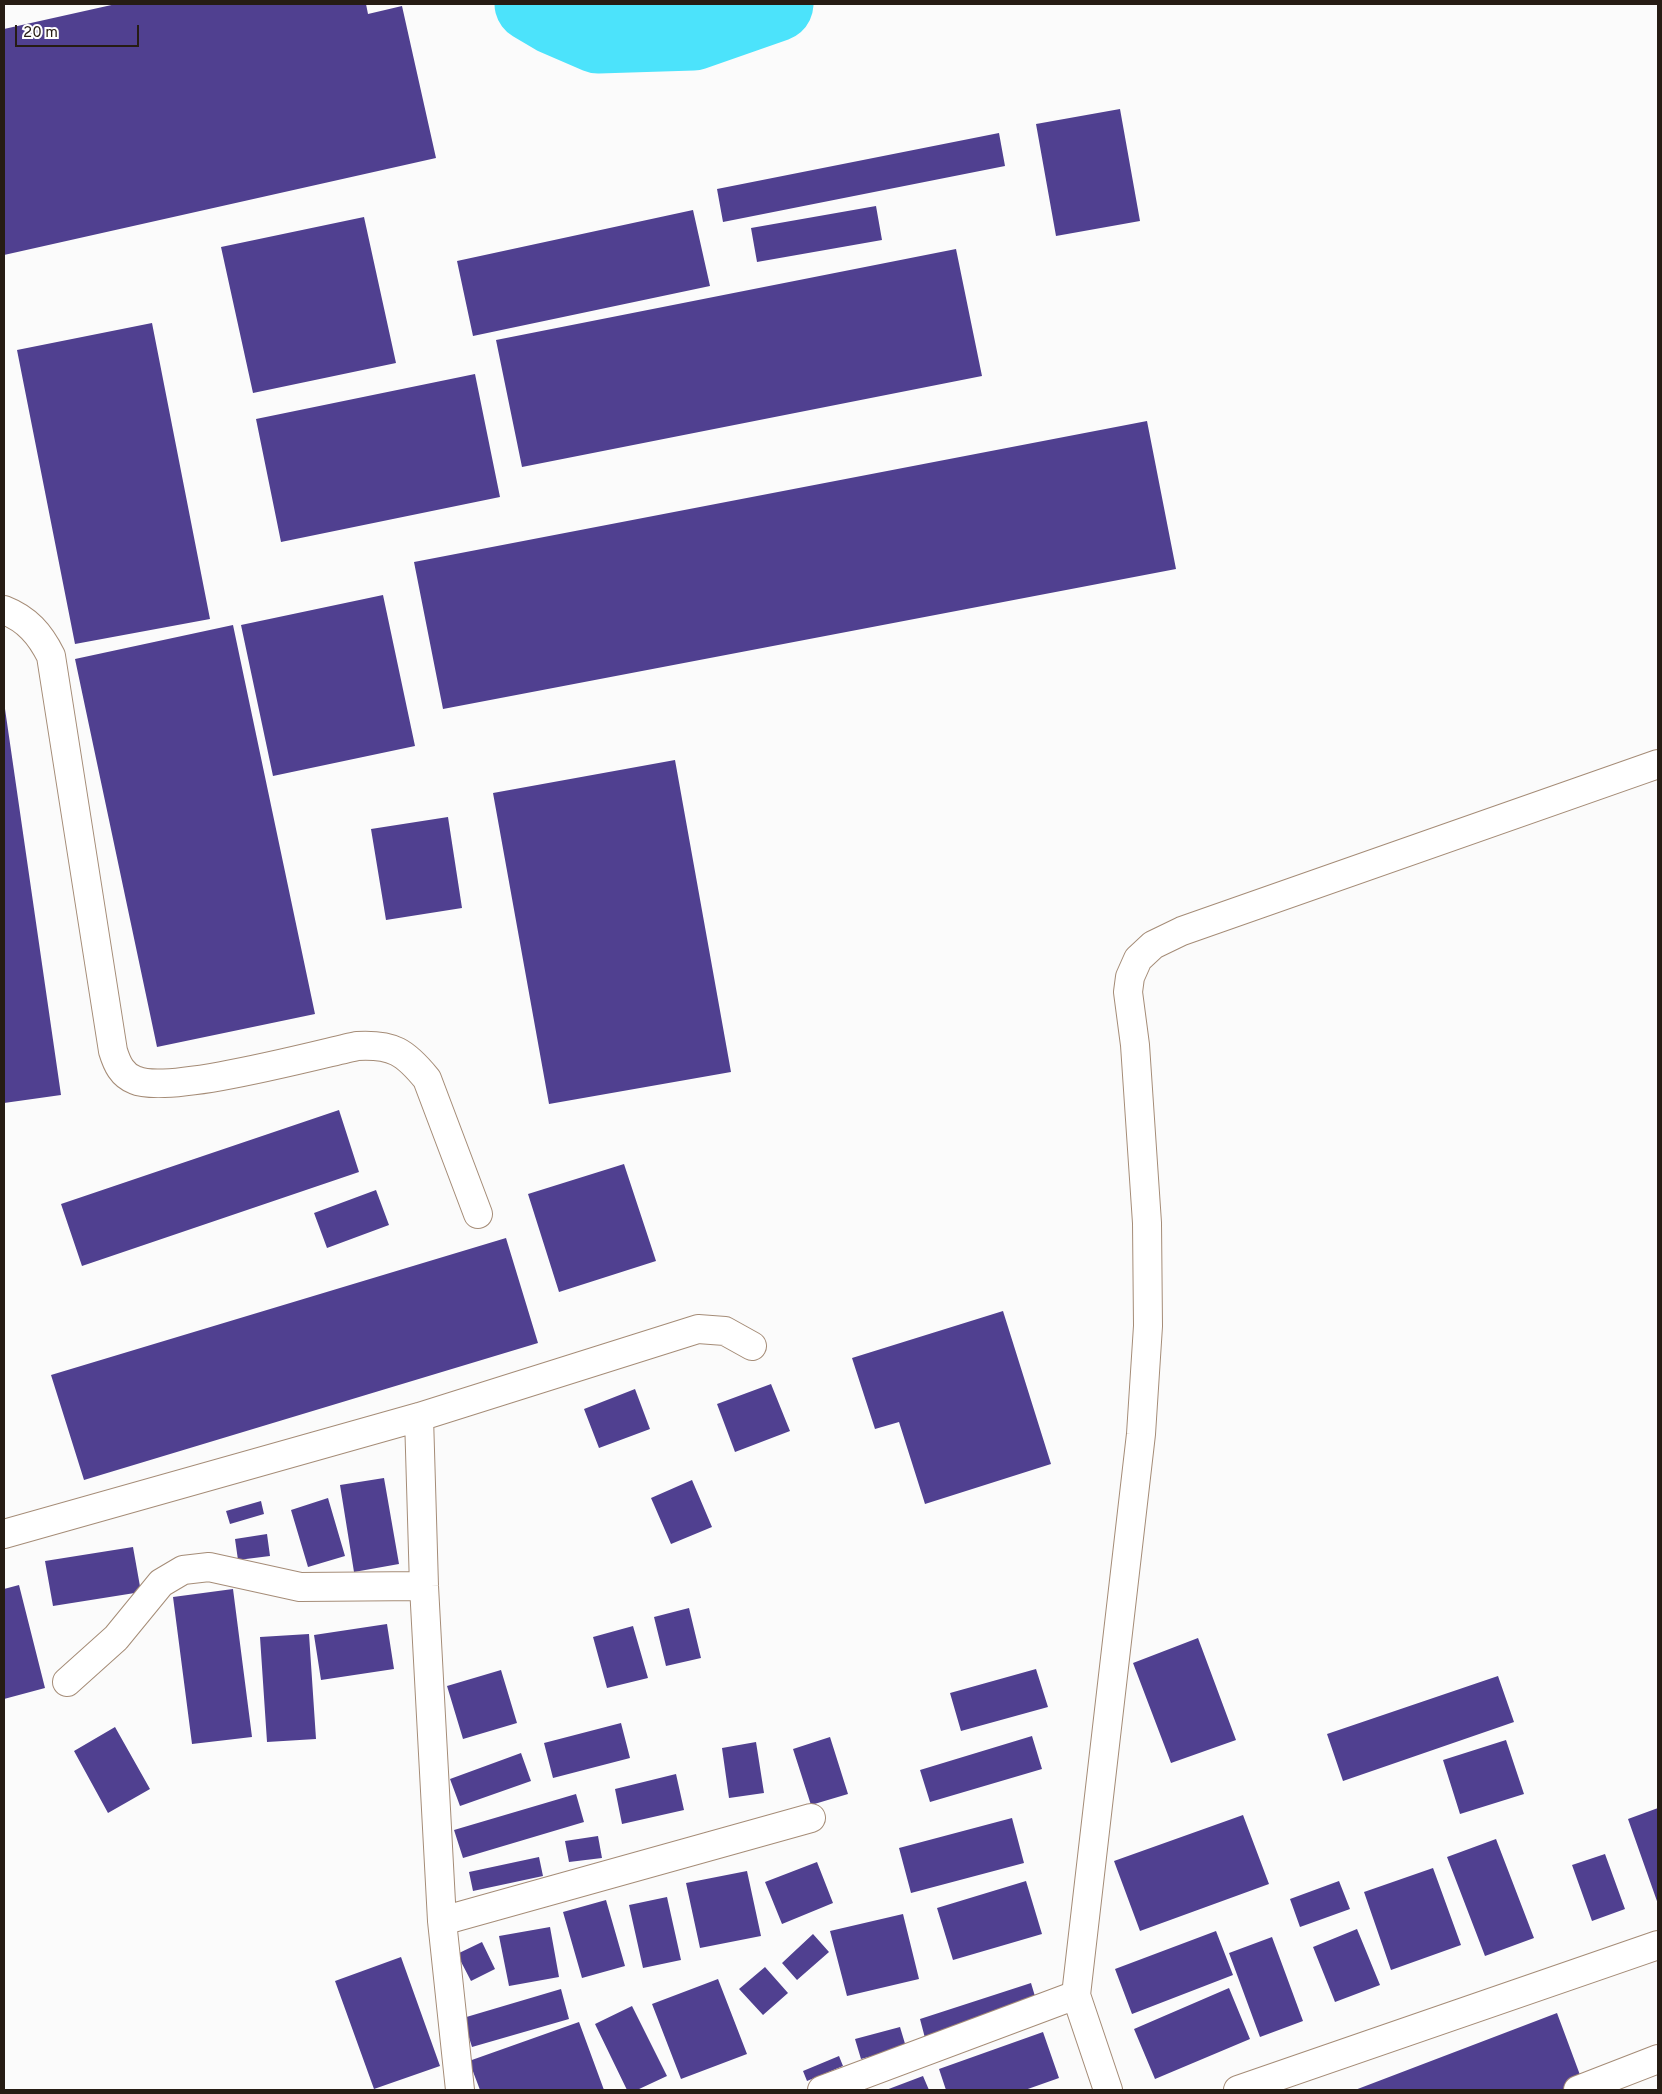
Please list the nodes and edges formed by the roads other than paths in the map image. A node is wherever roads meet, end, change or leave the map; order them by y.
1 (4, 610) edge
2 (1658, 764) edge
3 (478, 1214) dead end
4 (752, 1346) dead end
5 (419, 1417) junction
6 (4, 1534) edge
7 (424, 1586) junction
8 (67, 1682) dead end
9 (811, 1818) dead end
10 (442, 1921) junction
11 (1658, 1945) edge
12 (1076, 1995) junction
13 (1658, 2058) edge
14 (460, 2090) edge
15 (822, 2090) edge
16 (1108, 2090) edge
17 (1238, 2090) edge
18 (1578, 2090) edge

1 - 3 street
2 - 12 street
4 - 5 street
5 - 6 street
5 - 7 street
7 - 8 street
7 - 10 street
9 - 10 street
10 - 14 street
11 - 17 street
12 - 15 street
12 - 16 street
13 - 18 street

